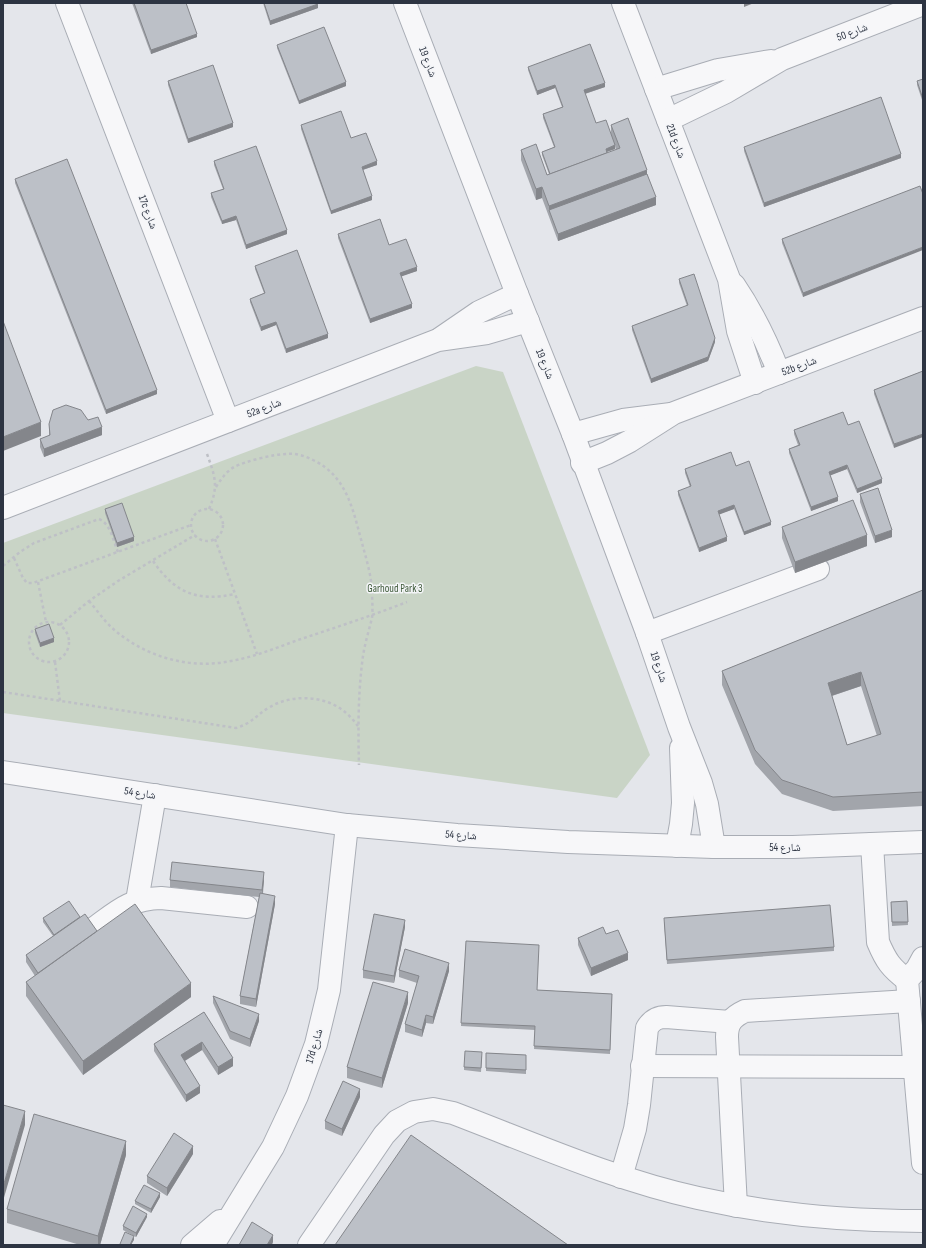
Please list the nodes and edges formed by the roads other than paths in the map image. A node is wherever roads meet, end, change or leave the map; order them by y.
1 (67, 3) edge
2 (405, 3) edge
3 (623, 3) edge
4 (923, 4) edge
5 (782, 59) junction
6 (656, 89) junction
7 (668, 120) junction
8 (729, 279) junction
9 (517, 294) junction
10 (923, 318) edge
11 (528, 321) junction
12 (438, 340) junction
13 (778, 373) junction
14 (755, 383) junction
15 (674, 413) junction
16 (228, 421) junction
17 (573, 434) junction
18 (582, 463) junction
19 (3, 508) edge
20 (818, 569) edge
21 (647, 633) junction
22 (679, 727) junction
23 (3, 772) edge
24 (155, 795) junction
25 (347, 825) junction
26 (923, 842) edge
27 (872, 844) junction
28 (677, 846) junction
29 (714, 846) junction
30 (137, 901) junction
31 (247, 907) dead end
32 (93, 929) edge
33 (923, 958) edge
34 (908, 990) junction
35 (730, 1022) junction
36 (642, 1066) junction
37 (728, 1067) junction
38 (915, 1067) junction
39 (923, 1162) edge
40 (621, 1177) junction
41 (244, 1193) junction
42 (736, 1206) junction
43 (923, 1221) edge
44 (192, 1245) edge
45 (213, 1245) edge
46 (309, 1245) edge

1 - 16 street, 17c شارع
2 - 9 street, شارع 19
3 - 6 street, 21d شارع
4 - 5 street, شارع 50
5 - 6 street, شارع 50
5 - 7 street, شارع 50
6 - 7 street, 21d شارع
7 - 8 street, 21d شارع
8 - 13 street, 21d شارع
8 - 14 street, 21d شارع
9 - 11 street, شارع 19
9 - 12 street
10 - 13 street, 52b شارع
11 - 12 street, 52a شارع
11 - 17 street, شارع 19
12 - 16 street, 52a شارع
13 - 14 street, 52b شارع
14 - 15 street, 52b شارع
15 - 17 street, 52b شارع
15 - 18 street, 52b شارع
16 - 19 street, 52a شارع
17 - 18 street, شارع 19
18 - 21 street, شارع 19
20 - 21 street
21 - 22 street, شارع 19
22 - 28 street, شارع 19
22 - 29 street, شارع 19
23 - 24 street, شارع 54
24 - 25 street, شارع 54
24 - 30 street
25 - 28 street, شارع 54
25 - 41 street, 17d شارع
26 - 27 street, شارع 54
27 - 29 street, شارع 54
27 - 34 street
28 - 29 street, شارع 54
30 - 31 street
30 - 32 street
33 - 34 street
34 - 35 street
34 - 38 street
35 - 36 street
35 - 37 street
36 - 37 street
36 - 40 street
37 - 38 street
37 - 42 street
38 - 39 street
40 - 42 street
40 - 46 street
41 - 44 street
41 - 45 street, 17d شارع
42 - 43 street

